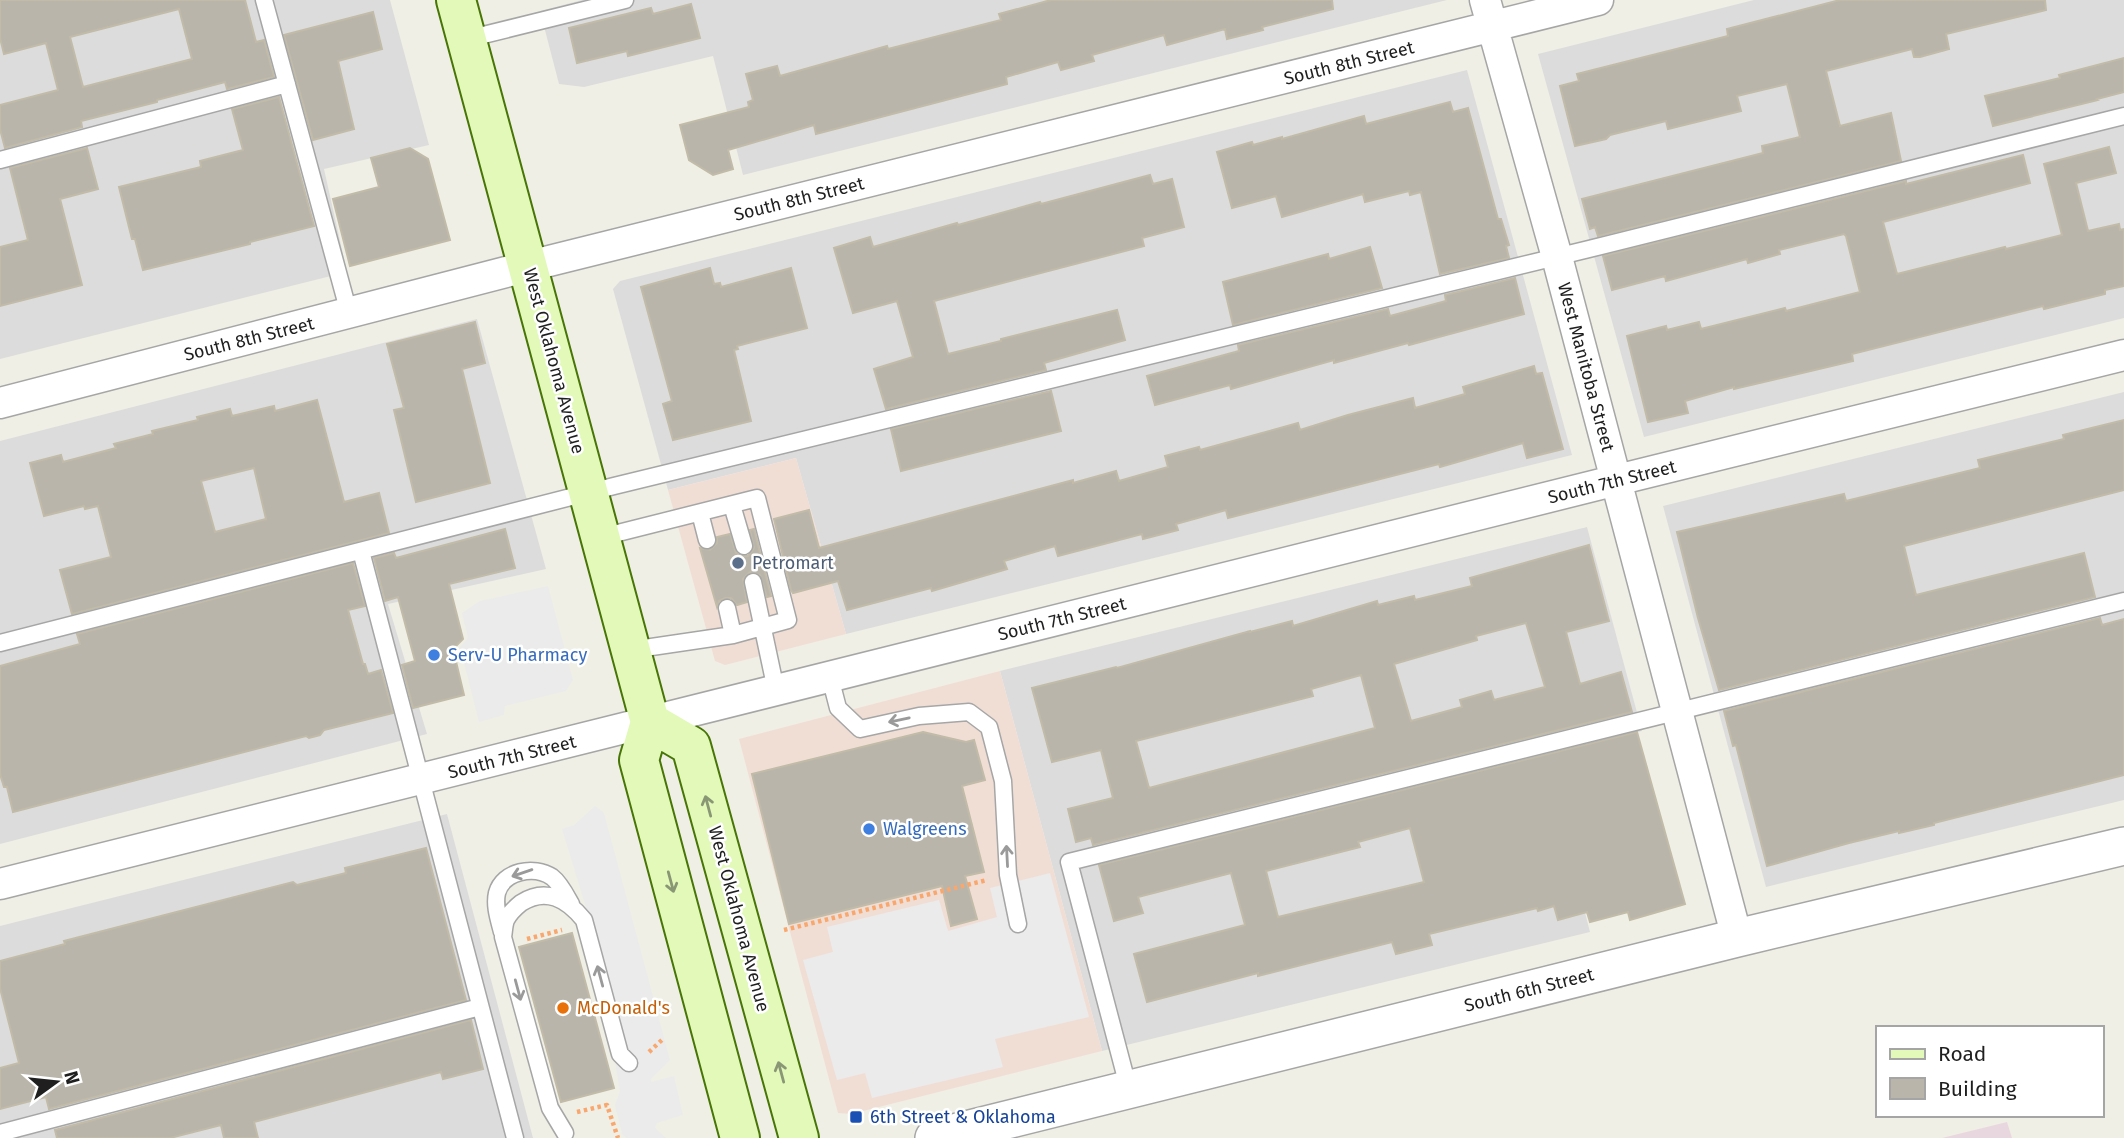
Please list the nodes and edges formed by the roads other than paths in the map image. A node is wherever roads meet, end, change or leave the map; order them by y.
1 (264, 0) edge
2 (456, 0) edge
3 (625, 0) edge
4 (1598, 0) edge
5 (1489, 13) edge
6 (467, 39) junction
7 (287, 84) junction
8 (2124, 116) edge
9 (0, 160) edge
10 (1557, 257) junction
11 (529, 266) junction
12 (349, 313) junction
13 (2124, 355) edge
14 (0, 403) edge
15 (1616, 480) junction
16 (589, 492) junction
17 (732, 505) junction
18 (700, 513) junction
19 (601, 537) junction
20 (708, 540) dead end
21 (744, 546) dead end
22 (361, 551) junction
23 (753, 582) dead end
24 (2124, 601) edge
25 (727, 608) dead end
26 (763, 627) junction
27 (733, 635) junction
28 (0, 643) edge
29 (631, 650) junction
30 (830, 677) junction
31 (776, 690) junction
32 (1678, 712) junction
33 (650, 722) junction
34 (421, 779) junction
35 (2124, 846) edge
36 (0, 884) edge
37 (573, 906) junction
38 (1018, 924) dead end
39 (503, 937) junction
40 (1737, 937) junction
41 (480, 1007) junction
42 (629, 1063) dead end
43 (1129, 1090) junction
44 (0, 1133) edge
45 (565, 1133) dead end
46 (515, 1138) edge
47 (740, 1138) edge
48 (799, 1138) edge
49 (934, 1138) edge

1 - 7 lane
2 - 6 main road, West Oklahoma Avenue
3 - 6 lane
4 - 5 street, South 8th Street
5 - 10 street, West Manitoba Street
5 - 11 street, South 8th Street
6 - 11 main road, West Oklahoma Avenue
7 - 9 lane
7 - 12 lane
8 - 10 lane
10 - 15 street, West Manitoba Street
10 - 16 lane
11 - 12 street, South 8th Street
11 - 16 main road, West Oklahoma Avenue
12 - 14 street, South 8th Street
13 - 15 street, South 7th Street
15 - 30 street, South 7th Street
15 - 32 street, West Manitoba Street
16 - 19 main road, West Oklahoma Avenue
16 - 22 lane
17 - 18 lane
17 - 21 lane
17 - 26 lane
18 - 19 lane
18 - 20 lane
19 - 29 main road, West Oklahoma Avenue
22 - 28 lane
22 - 34 lane
23 - 26 lane
24 - 32 lane
25 - 27 lane
26 - 27 lane
26 - 31 lane
27 - 29 lane
29 - 33 main road, West Oklahoma Avenue
30 - 31 street, South 7th Street
38 -> 30 lane
31 - 33 street, South 7th Street
32 - 40 street, West Manitoba Street
32 - 43 lane
33 - 34 street, South 7th Street
33 -> 47 main road
48 -> 33 main road, West Oklahoma Avenue
34 - 36 street, South 7th Street
34 - 41 lane
35 - 40 street, South 6th Street
37 - 39 lane
37 -> 39 lane
42 -> 37 lane
39 -> 45 lane
40 - 43 street, South 6th Street
41 - 44 lane
41 - 46 lane
43 - 49 street, South 6th Street

